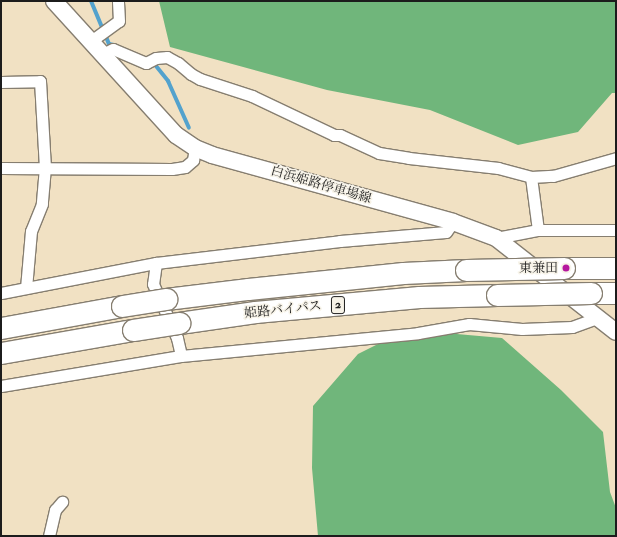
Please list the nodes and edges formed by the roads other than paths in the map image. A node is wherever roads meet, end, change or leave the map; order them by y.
1 (54, 1) edge
2 (118, 1) edge
3 (99, 35) junction
4 (103, 54) junction
5 (1, 82) edge
6 (196, 148) junction
7 (616, 158) edge
8 (45, 167) junction
9 (1, 168) edge
10 (531, 177) junction
11 (453, 222) junction
12 (538, 230) junction
13 (616, 230) edge
14 (496, 238) junction
15 (156, 263) junction
16 (616, 268) edge
17 (26, 288) junction
18 (1, 293) edge
19 (616, 293) edge
20 (597, 318) junction
21 (1, 328) edge
22 (616, 332) edge
23 (1, 353) edge
24 (181, 356) junction
25 (1, 386) edge
26 (62, 502) dead end
27 (49, 536) edge

1 - 3 main road, 白浜姫路停車場線
2 - 3 street
3 - 4 main road, 白浜姫路停車場線
4 - 6 main road, 白浜姫路停車場線
4 - 10 street
5 - 8 street
6 - 8 street
6 - 11 main road, 白浜姫路停車場線
7 - 10 street
8 - 9 street
8 - 17 street
10 - 12 street
11 - 14 main road, 白浜姫路停車場線
11 - 15 street
12 - 13 street
12 - 14 street
14 - 20 main road, 白浜姫路停車場線
15 - 17 street
15 - 24 street
16 - 21 highway, 姫路バイパス / 2, bridge
17 - 18 street
19 - 23 highway, 姫路バイパス / 2, bridge
20 - 22 main road, 白浜姫路停車場線
20 - 24 street
24 - 25 street
26 - 27 street

